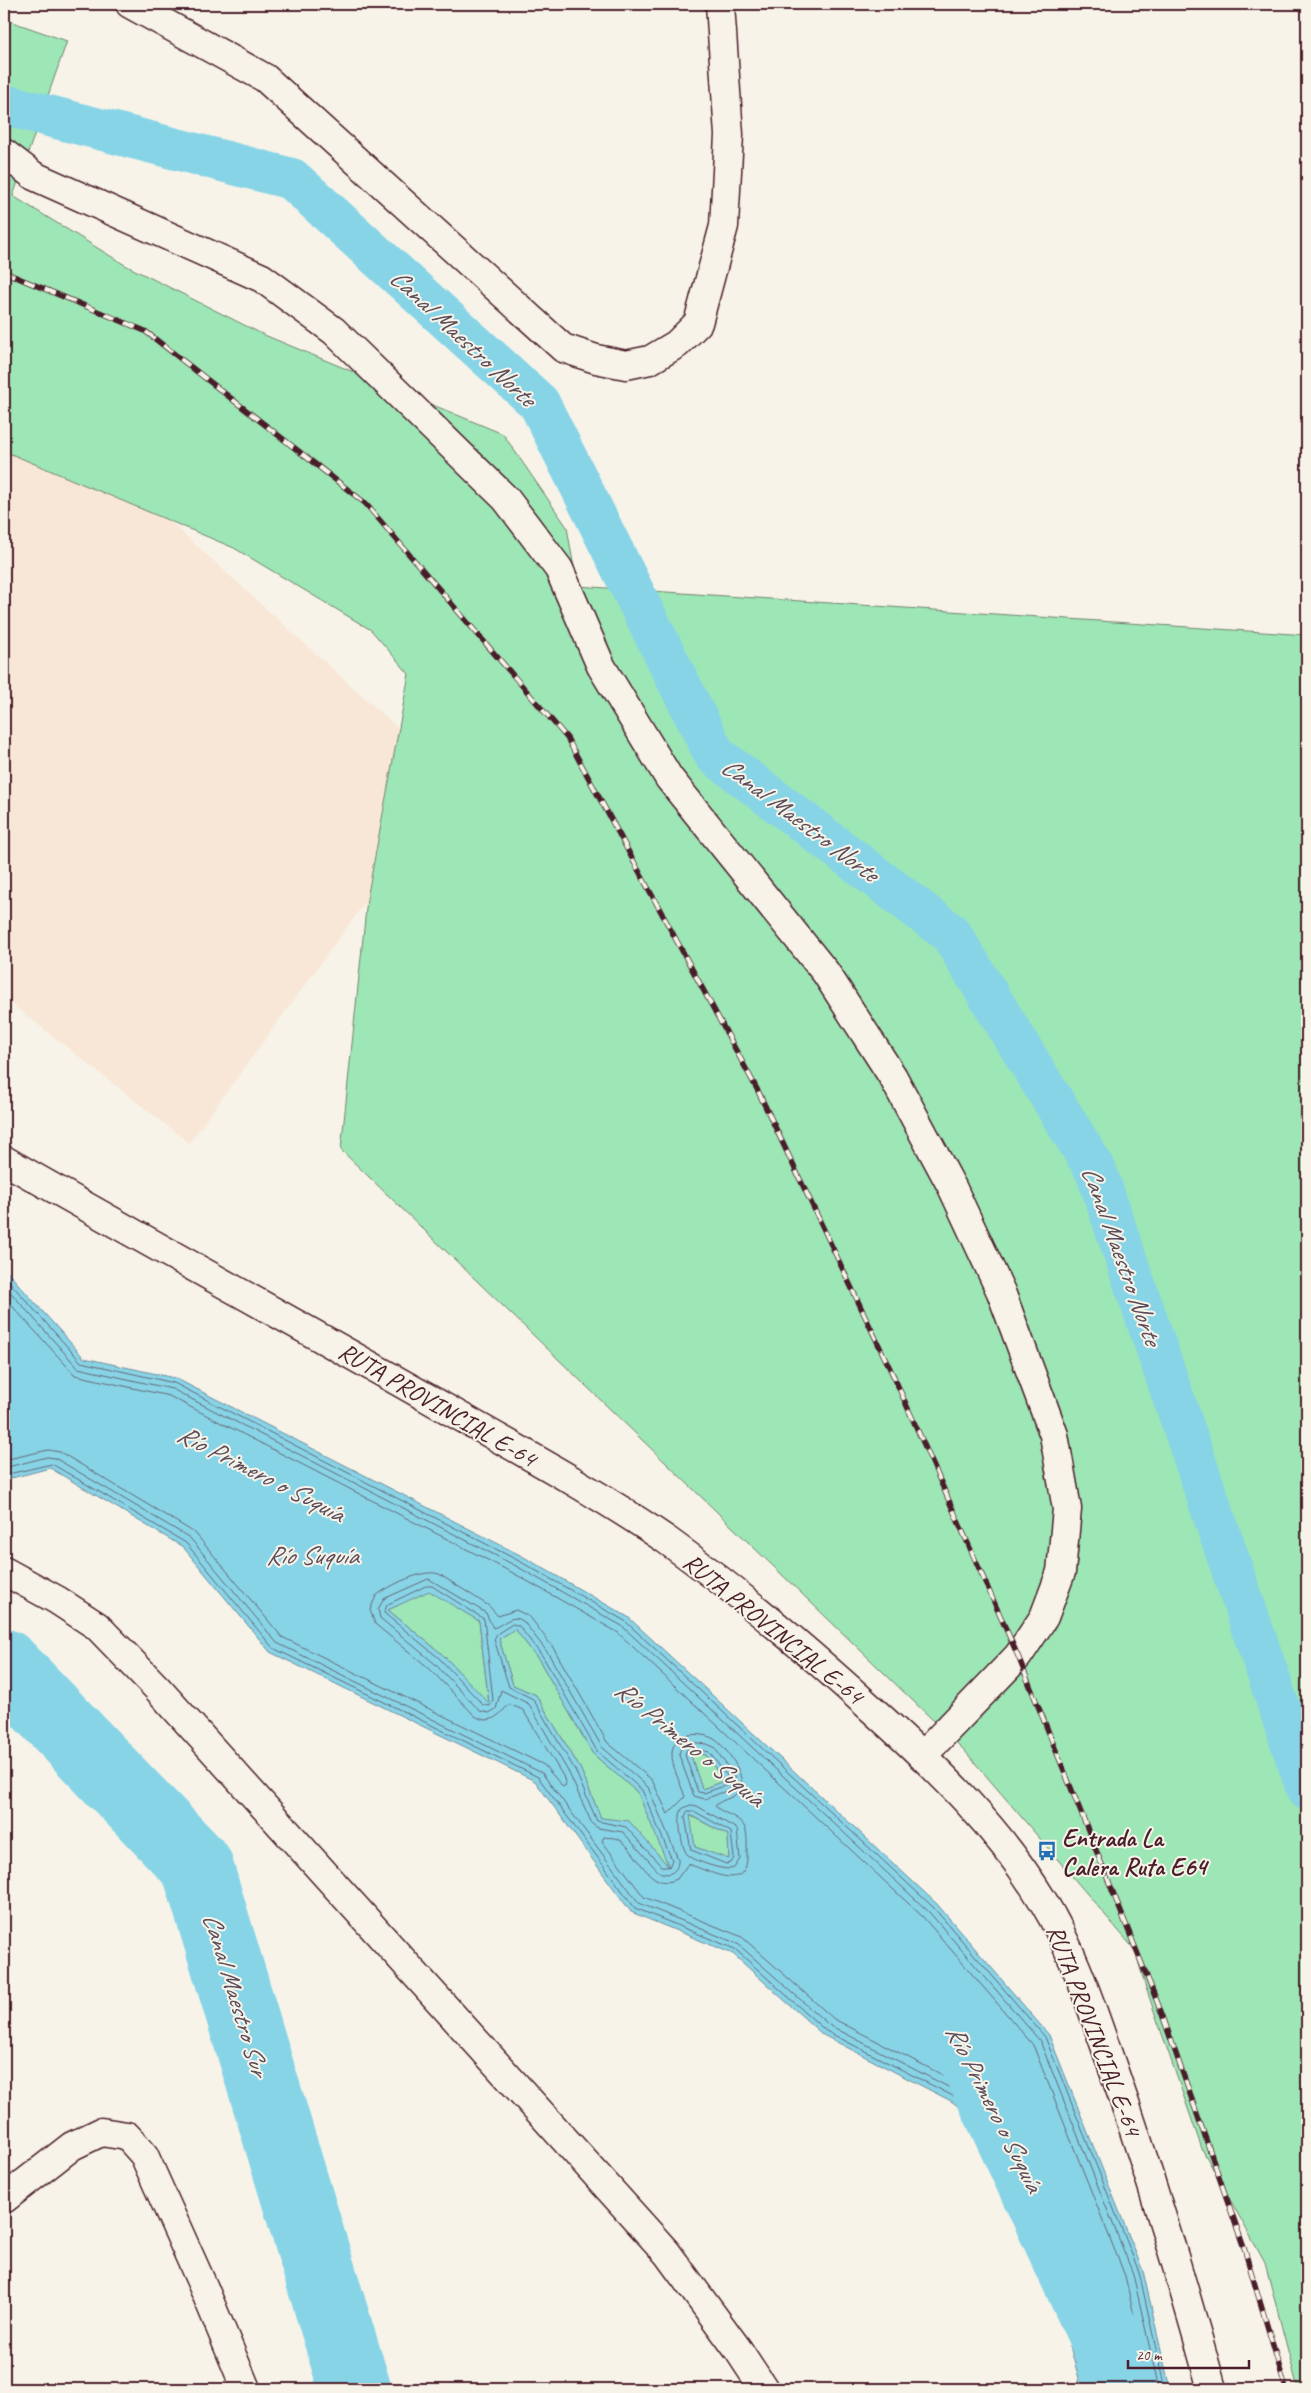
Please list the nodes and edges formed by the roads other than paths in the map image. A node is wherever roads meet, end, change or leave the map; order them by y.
1 (130, 4) edge
2 (720, 4) edge
3 (4, 153) edge
4 (4, 1160) edge
5 (4, 1572) edge
6 (922, 1756) junction
7 (4, 2199) edge
8 (246, 2389) edge
9 (764, 2389) edge
10 (1212, 2389) edge

1 - 2 street
3 - 6 street
4 - 6 street, RUTA PROVINCIAL E-64
5 - 9 street
6 - 10 street, RUTA PROVINCIAL E-64
7 - 8 street

